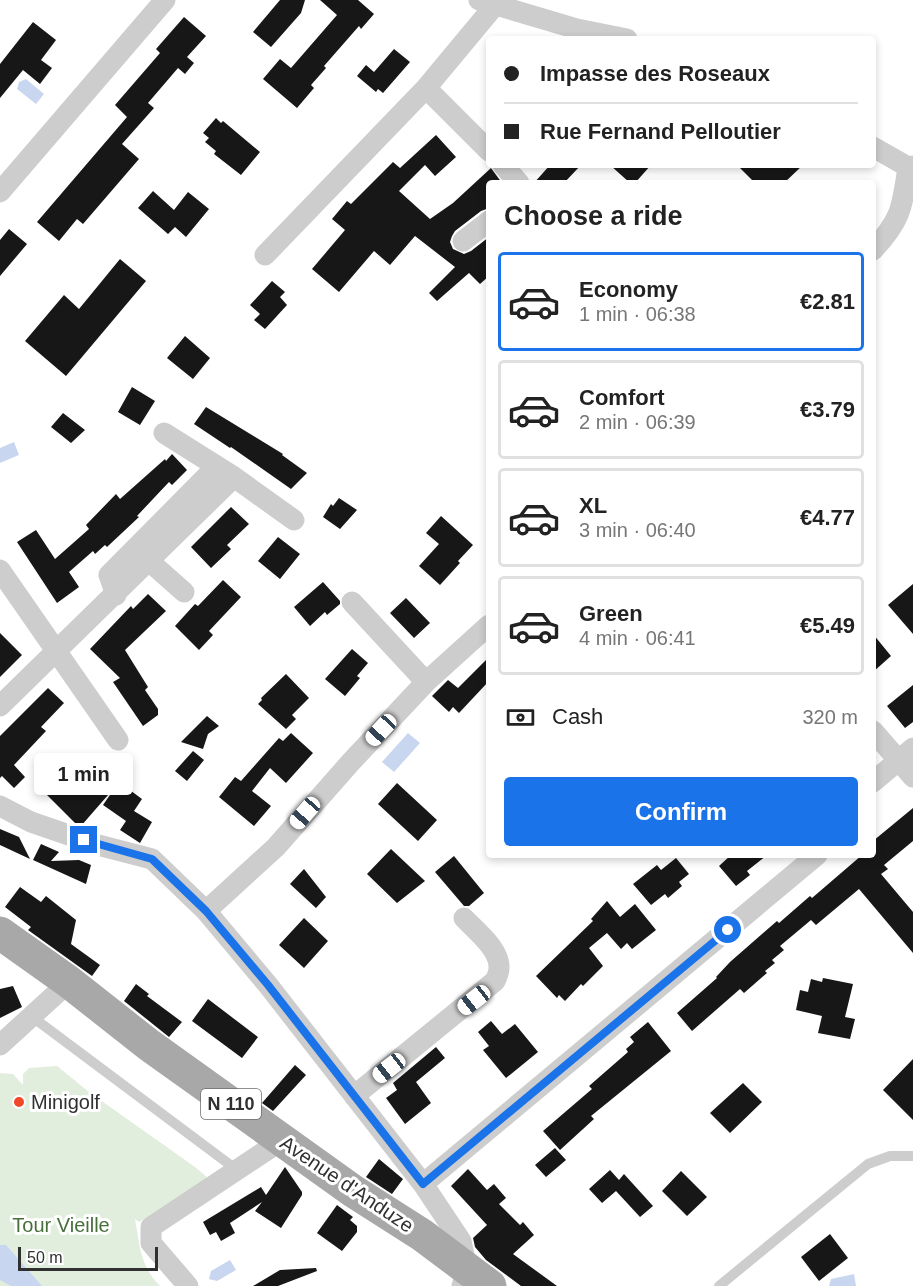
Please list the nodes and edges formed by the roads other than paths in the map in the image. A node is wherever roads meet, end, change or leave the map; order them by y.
1 (165, 0) edge
2 (487, 2) edge
3 (612, 36) edge
4 (426, 88) junction
5 (486, 148) edge
6 (876, 149) edge
7 (911, 167) edge
8 (506, 168) edge
9 (516, 180) edge
10 (0, 192) edge
11 (486, 223) edge
12 (463, 241) dead end
13 (876, 247) edge
14 (265, 255) dead end
15 (164, 433) dead end
16 (225, 472) junction
17 (294, 520) dead end
18 (149, 561) junction
19 (0, 570) edge
20 (184, 592) dead end
21 (116, 595) junction
22 (352, 602) dead end
23 (486, 628) edge
24 (56, 652) junction
25 (426, 682) junction
26 (0, 706) edge
27 (876, 733) edge
28 (118, 740) dead end
29 (906, 754) edge
30 (913, 777) edge
31 (876, 779) edge
32 (0, 806) edge
33 (813, 858) edge
34 (206, 911) junction
35 (464, 918) dead end
36 (0, 933) edge
37 (69, 982) junction
38 (31, 1017) junction
39 (0, 1045) edge
40 (354, 1096) junction
41 (282, 1140) junction
42 (913, 1156) edge
43 (237, 1170) junction
44 (423, 1184) junction
45 (473, 1280) edge
46 (188, 1286) edge
47 (718, 1286) edge

1 - 10 street
2 - 3 street
2 - 4 street
4 - 5 street
4 - 14 street
6 - 7 street
7 - 13 street
8 - 9 street
11 - 12 street
15 - 16 street
16 - 17 street
16 - 18 street
16 - 21 street
18 - 20 street
18 - 21 street
19 - 24 street
21 - 24 street
22 - 25 street
23 - 25 street
24 - 26 street
24 - 28 street
25 - 34 street
27 - 29 street
29 - 30 street
29 - 31 street
32 - 34 street
33 - 44 street
34 - 40 street
35 - 40 street
36 - 37 main road, Avenue d'Anduze / N 110
37 - 38 street
37 - 41 main road, Avenue d'Anduze / N 110
38 - 39 street
38 - 43 lane
40 - 44 street
41 - 43 street
41 - 45 main road, Avenue d'Anduze / N 110
42 - 47 lane
43 - 46 street
44 - 45 street

